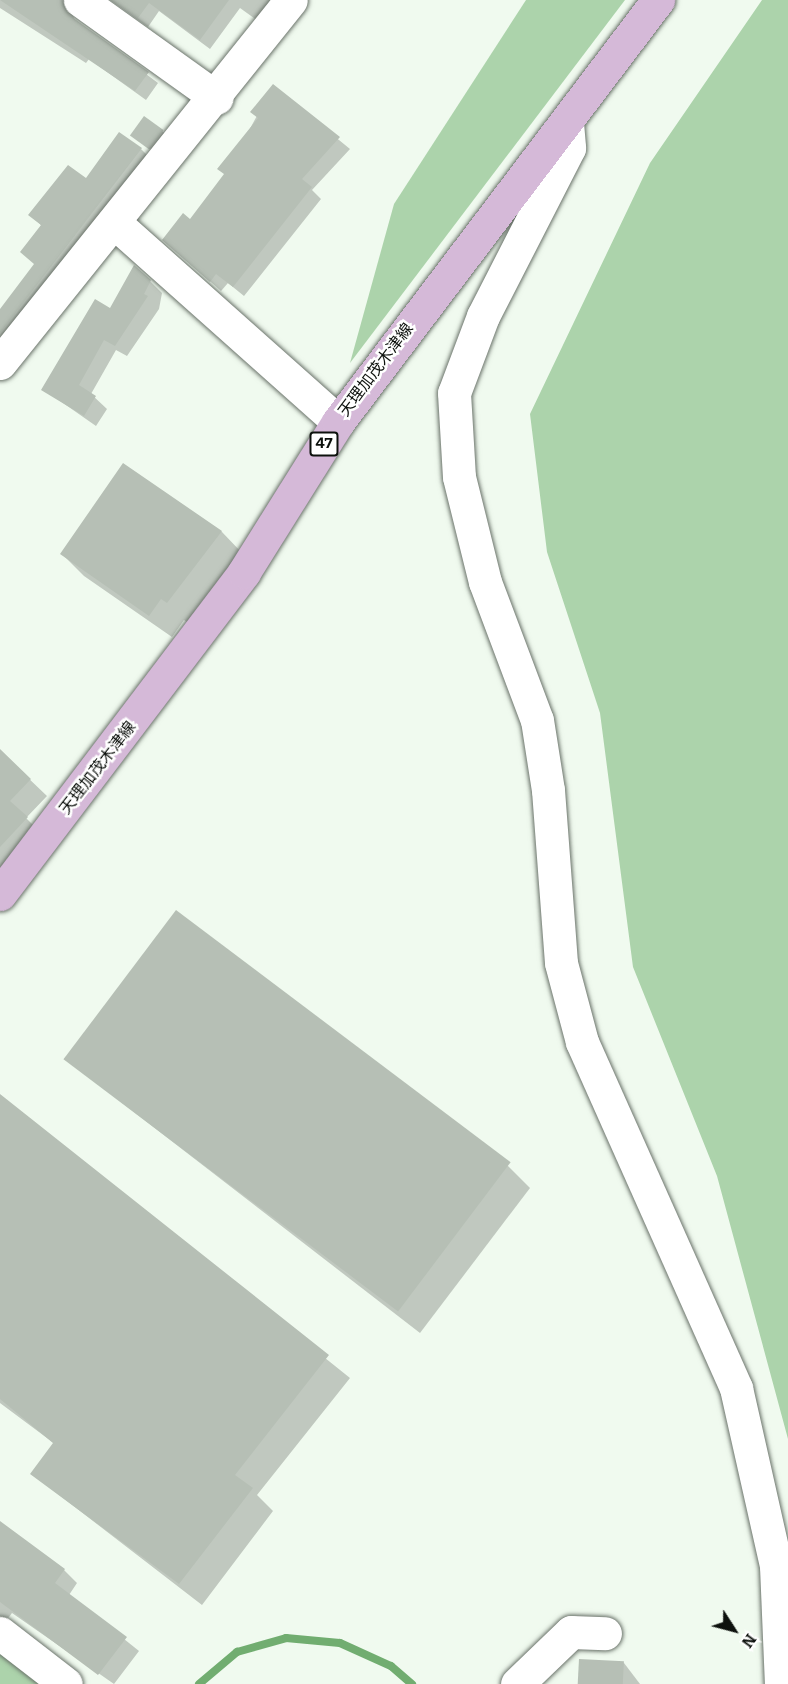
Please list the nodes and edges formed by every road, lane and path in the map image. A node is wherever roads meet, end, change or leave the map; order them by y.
1 (80, 0) edge
2 (291, 0) edge
3 (658, 0) edge
4 (217, 98) junction
5 (567, 123) junction
6 (115, 223) junction
7 (0, 363) edge
8 (338, 422) junction
9 (0, 894) edge
10 (0, 1633) edge
11 (605, 1633) dead end
12 (66, 1684) edge
13 (517, 1684) edge
14 (781, 1684) edge

1 - 4 street
2 - 4 street
3 - 5 main road, 天理加茂木津線 / 47
4 - 6 street
5 - 8 main road, 天理加茂木津線 / 47
5 - 14 street
6 - 7 street
6 - 8 street
8 - 9 main road, 天理加茂木津線 / 47
10 - 12 street
11 - 13 street

